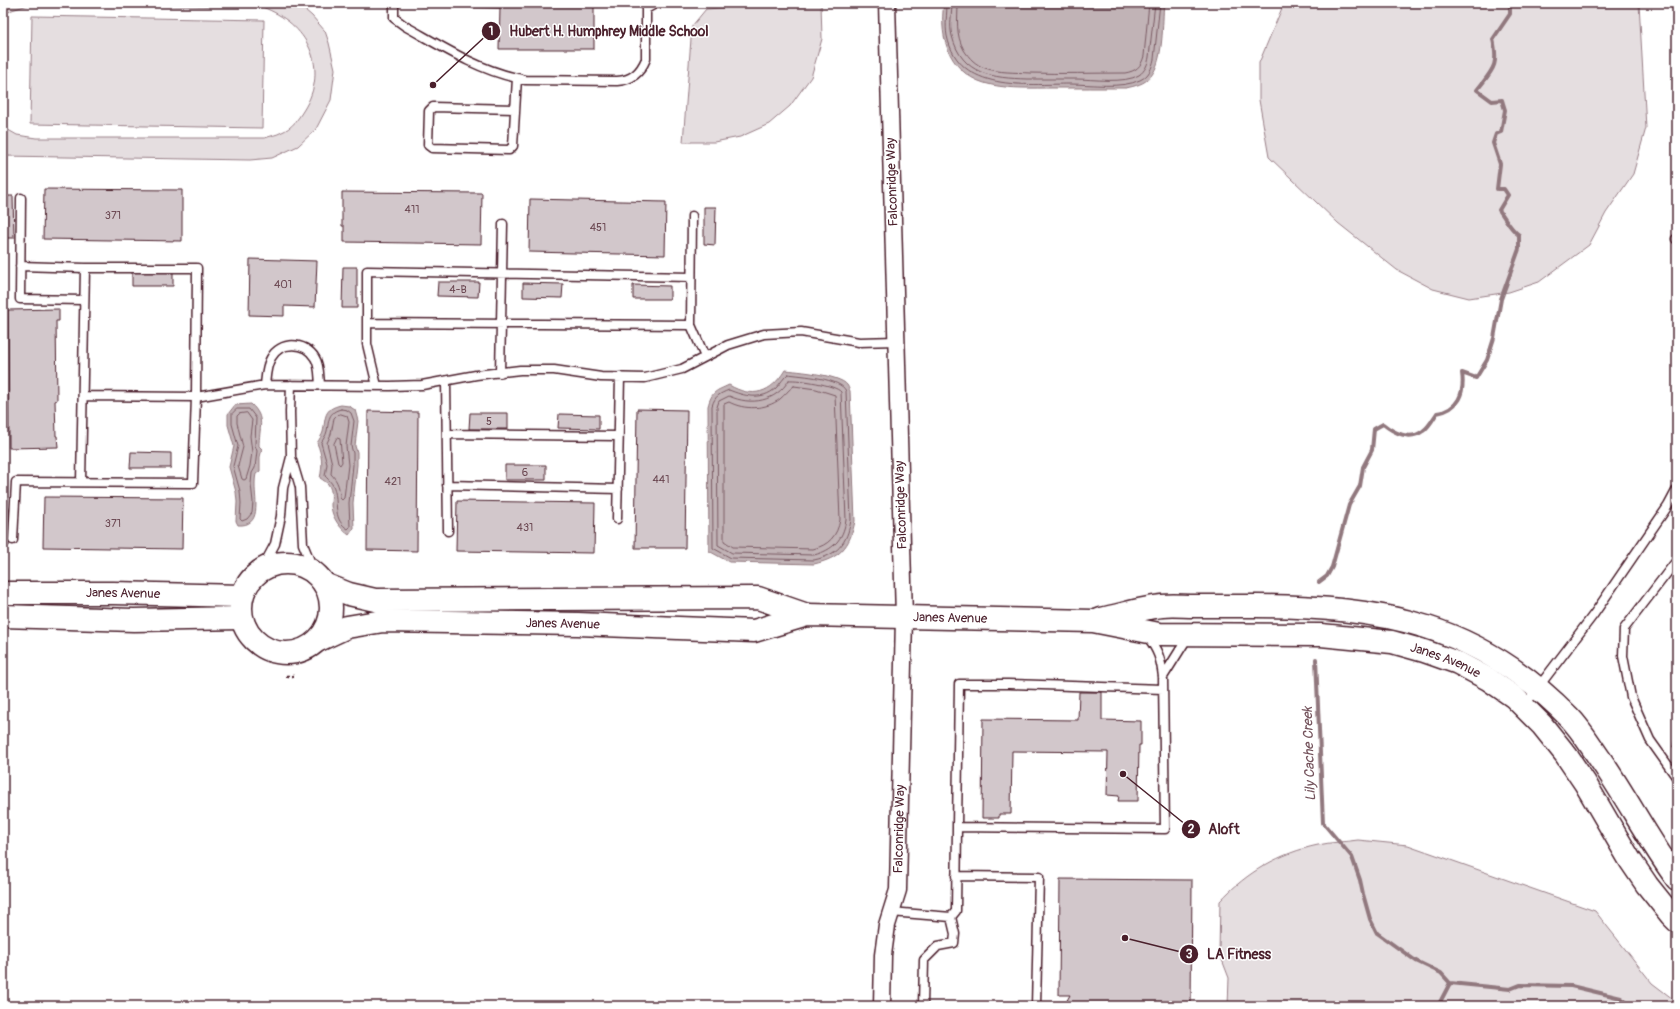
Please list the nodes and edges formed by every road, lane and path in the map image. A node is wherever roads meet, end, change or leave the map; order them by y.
1 (394, 3) edge
2 (657, 3) edge
3 (887, 3) edge
4 (646, 6) edge
5 (517, 78) junction
6 (515, 109) junction
7 (21, 198) dead end
8 (692, 216) dead end
9 (502, 224) dead end
10 (20, 266) junction
11 (85, 268) junction
12 (502, 274) junction
13 (691, 278) junction
14 (84, 300) junction
15 (367, 323) junction
16 (501, 324) junction
17 (691, 325) junction
18 (896, 341) junction
19 (705, 357) junction
20 (500, 372) junction
21 (620, 377) junction
22 (446, 380) junction
23 (292, 385) junction
24 (320, 385) junction
25 (265, 386) junction
26 (377, 386) junction
27 (83, 396) junction
28 (196, 397) junction
29 (447, 434) junction
30 (618, 436) junction
31 (291, 457) junction
32 (81, 482) junction
33 (447, 485) junction
34 (618, 489) junction
35 (1677, 490) edge
36 (1677, 504) edge
37 (1668, 506) junction
38 (617, 519) dead end
39 (448, 531) dead end
40 (13, 540) dead end
41 (1677, 560) edge
42 (261, 570) junction
43 (320, 578) junction
44 (3, 593) edge
45 (242, 596) junction
46 (807, 615) junction
47 (3, 616) edge
48 (904, 617) junction
49 (241, 618) junction
50 (1093, 621) junction
51 (1143, 631) junction
52 (1190, 634) junction
53 (319, 640) junction
54 (286, 676) dead end
55 (294, 676) dead end
56 (1163, 677) junction
57 (1537, 688) junction
58 (1163, 689) junction
59 (1523, 707) junction
60 (1677, 778) edge
61 (957, 827) junction
62 (956, 876) junction
63 (1677, 879) edge
64 (891, 912) junction
65 (951, 917) junction
66 (1677, 921) edge
67 (882, 1006) edge
68 (923, 1006) edge
69 (1036, 1006) edge

1 - 5 lane
2 - 4 lane
3 - 18 street, Falconridge Way
4 - 5 lane
5 - 6 lane
6 - 6 lane
7 - 10 lane
8 - 13 lane
9 - 12 lane
10 - 11 lane
10 - 14 lane
11 - 14 lane
11 - 28 lane
12 - 13 lane
12 - 15 lane
12 - 16 lane
13 - 17 lane
14 - 27 lane
15 - 16 lane
15 - 26 lane
16 - 17 lane
16 - 20 lane
17 - 19 lane
18 - 19 lane
18 - 48 street, Falconridge Way
19 - 21 lane
20 - 21 lane
20 - 22 lane
21 - 30 lane
22 - 26 lane
22 - 29 lane
23 - 24 lane
23 - 25 lane
23 - 31 lane
24 - 25 lane
24 - 26 lane
25 - 28 lane
27 - 28 lane
27 - 32 lane
28 - 32 lane
29 - 30 lane
29 - 33 lane
30 - 34 lane
31 - 42 lane
31 - 43 lane
32 - 40 lane
33 - 34 lane
33 - 39 lane
34 - 38 lane
35 - 37 lane
36 - 37 lane
37 - 57 lane
41 - 60 lane
42 - 43 street, Janes Avenue
42 - 45 street, Janes Avenue
43 - 46 street, Janes Avenue
43 - 53 street, Janes Avenue
44 - 45 street, Janes Avenue
45 - 49 street, Janes Avenue
46 - 48 street, Janes Avenue
46 - 53 street, Janes Avenue
47 - 49 street, Janes Avenue
48 - 50 street, Janes Avenue
48 - 64 street, Falconridge Way
49 - 53 street, Janes Avenue
50 - 51 street, Janes Avenue
50 - 57 street, Janes Avenue
51 - 52 street, Janes Avenue
51 - 56 lane
52 - 56 lane
52 - 59 street, Janes Avenue
54 - 55 path
56 - 58 lane
57 - 59 lane
57 - 63 street, Janes Avenue
58 - 61 lane
58 - 61 lane
59 - 66 street, Janes Avenue
61 - 62 lane
62 - 65 lane
62 - 69 lane
64 - 65 lane
64 - 67 street, Falconridge Way
65 - 68 lane

